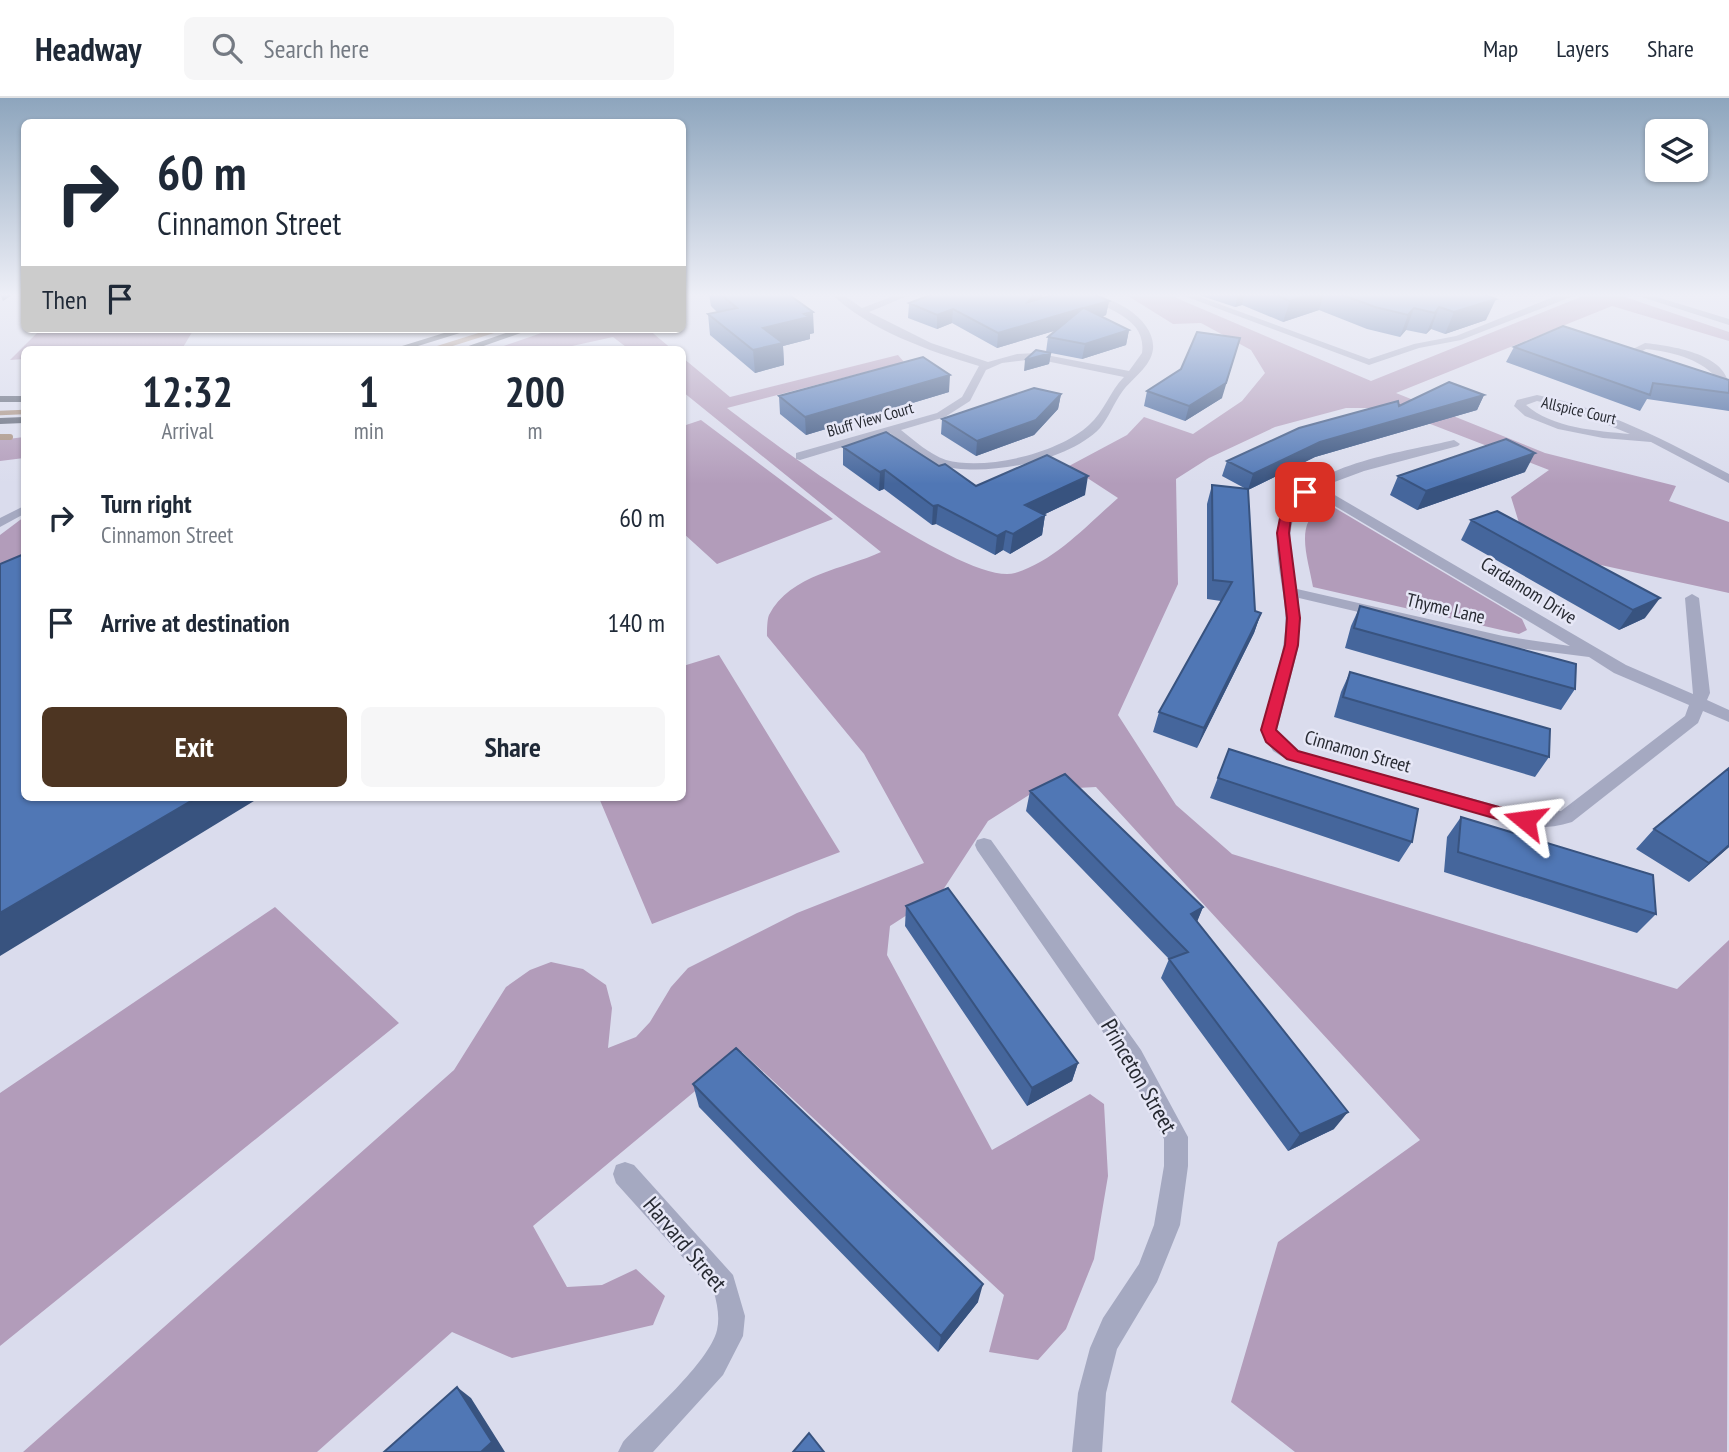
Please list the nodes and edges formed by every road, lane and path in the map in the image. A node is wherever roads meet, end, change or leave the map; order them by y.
1 (964, 357) edge
2 (1033, 357) edge
3 (1035, 357) edge
4 (1146, 357) edge
5 (1356, 357) edge
6 (1383, 357) edge
7 (1642, 357) edge
8 (1688, 357) edge
9 (988, 365) junction
10 (1131, 375) junction
11 (1727, 383) edge
12 (0, 399) edge
13 (21, 399) edge
14 (21, 420) edge
15 (0, 421) edge
16 (892, 429) junction
17 (1653, 439) junction
18 (1454, 444) dead end
19 (800, 456) dead end
20 (1729, 479) edge
21 (1312, 487) junction
22 (21, 511) edge
23 (0, 523) edge
24 (1292, 592) junction
25 (1692, 598) dead end
26 (1593, 654) junction
27 (1700, 705) junction
28 (1729, 716) edge
29 (984, 845) dead end
30 (625, 1174) dead end
31 (633, 1452) edge
32 (1087, 1452) edge

1 - 9 street
2 - 9 street
3 - 10 street
4 - 10 street
5 - 6 lane
7 - 11 street
8 - 11 street
9 - 16 street, Bluff View Court
10 - 16 street
12 - 13 main road
14 - 15 main road
16 - 19 street, Bluff View Court
17 - 17 street, Allspice Court
17 - 20 street, Allspice Court
18 - 21 street, Cinnamon Street
21 - 24 street, Cinnamon Street
21 - 26 street, Cardamom Drive
22 - 23 lane
24 - 26 street, Thyme Lane
24 - 27 street, Cinnamon Street
25 - 27 street
26 - 27 street, Cardamom Drive
27 - 28 street, Cardamom Drive
29 - 32 street, Princeton Street
30 - 31 street, Harvard Street

